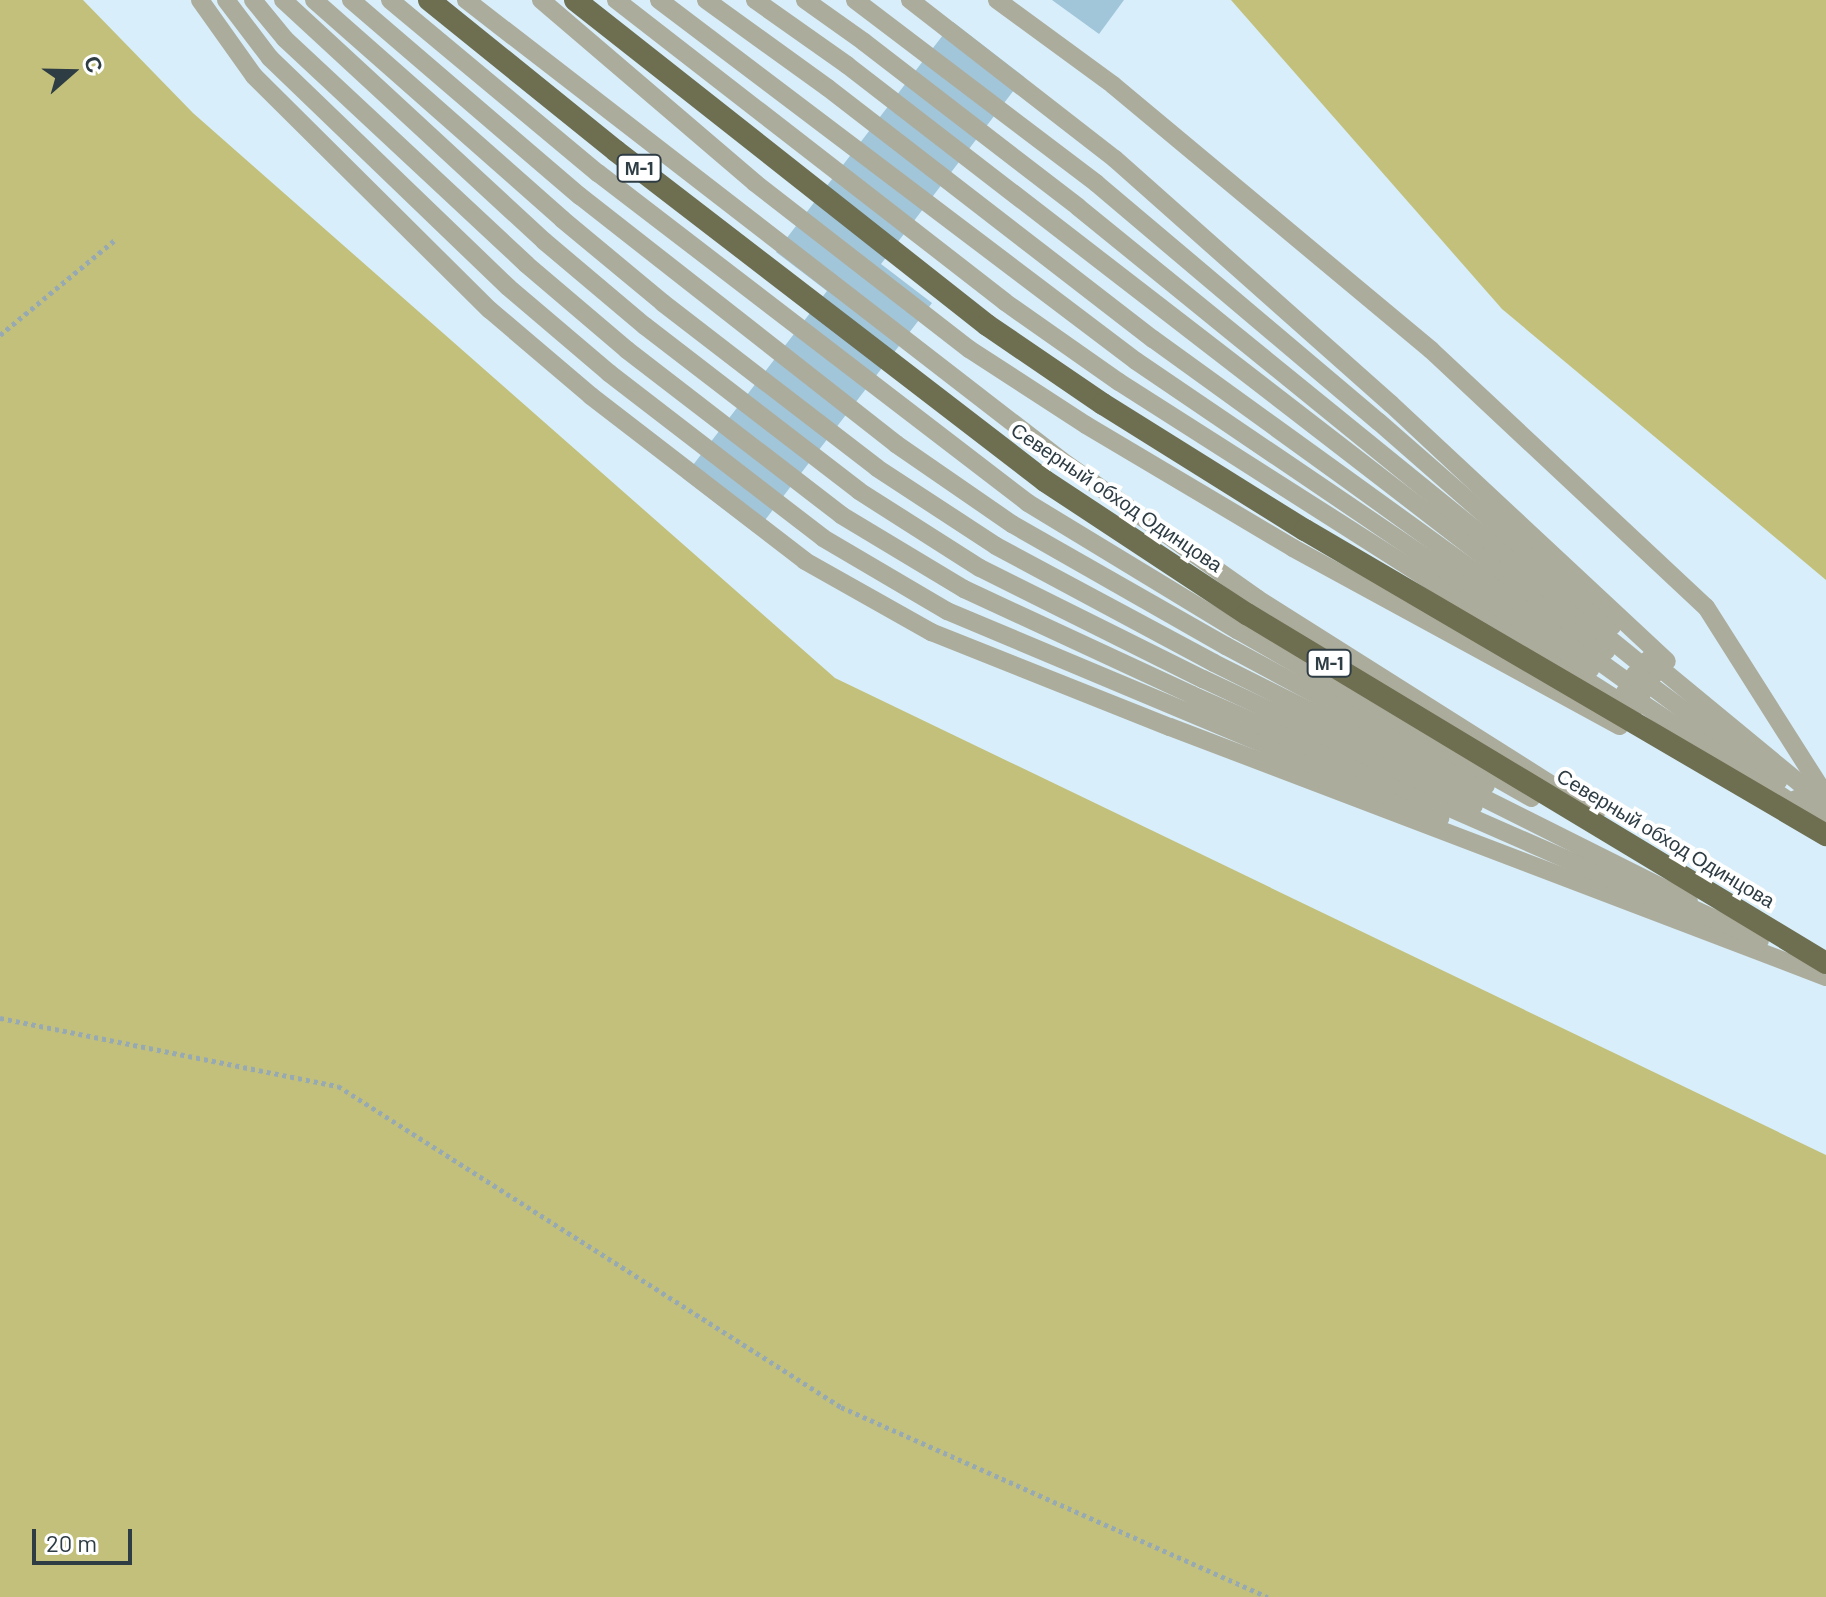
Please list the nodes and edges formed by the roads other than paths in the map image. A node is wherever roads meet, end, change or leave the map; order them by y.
1 (200, 0) edge
2 (226, 0) edge
3 (253, 0) edge
4 (283, 0) edge
5 (314, 0) edge
6 (351, 0) edge
7 (390, 0) edge
8 (429, 0) edge
9 (466, 0) edge
10 (541, 0) edge
11 (575, 0) edge
12 (616, 0) edge
13 (659, 0) edge
14 (706, 0) edge
15 (755, 0) edge
16 (805, 0) edge
17 (855, 0) edge
18 (910, 0) edge
19 (997, 0) edge
20 (1826, 818) edge
21 (1826, 969) edge

1 - 21 lane
2 - 21 lane
3 - 21 lane
4 - 21 lane
5 - 21 lane
6 - 21 lane
7 - 21 lane
8 - 21 highway, Северный обход Одинцова / М-1
9 - 21 lane
10 - 20 lane
11 - 20 highway
12 - 20 lane
13 - 20 lane
14 - 20 lane
15 - 20 lane
16 - 20 lane
17 - 20 lane
18 - 20 lane
19 - 20 lane

